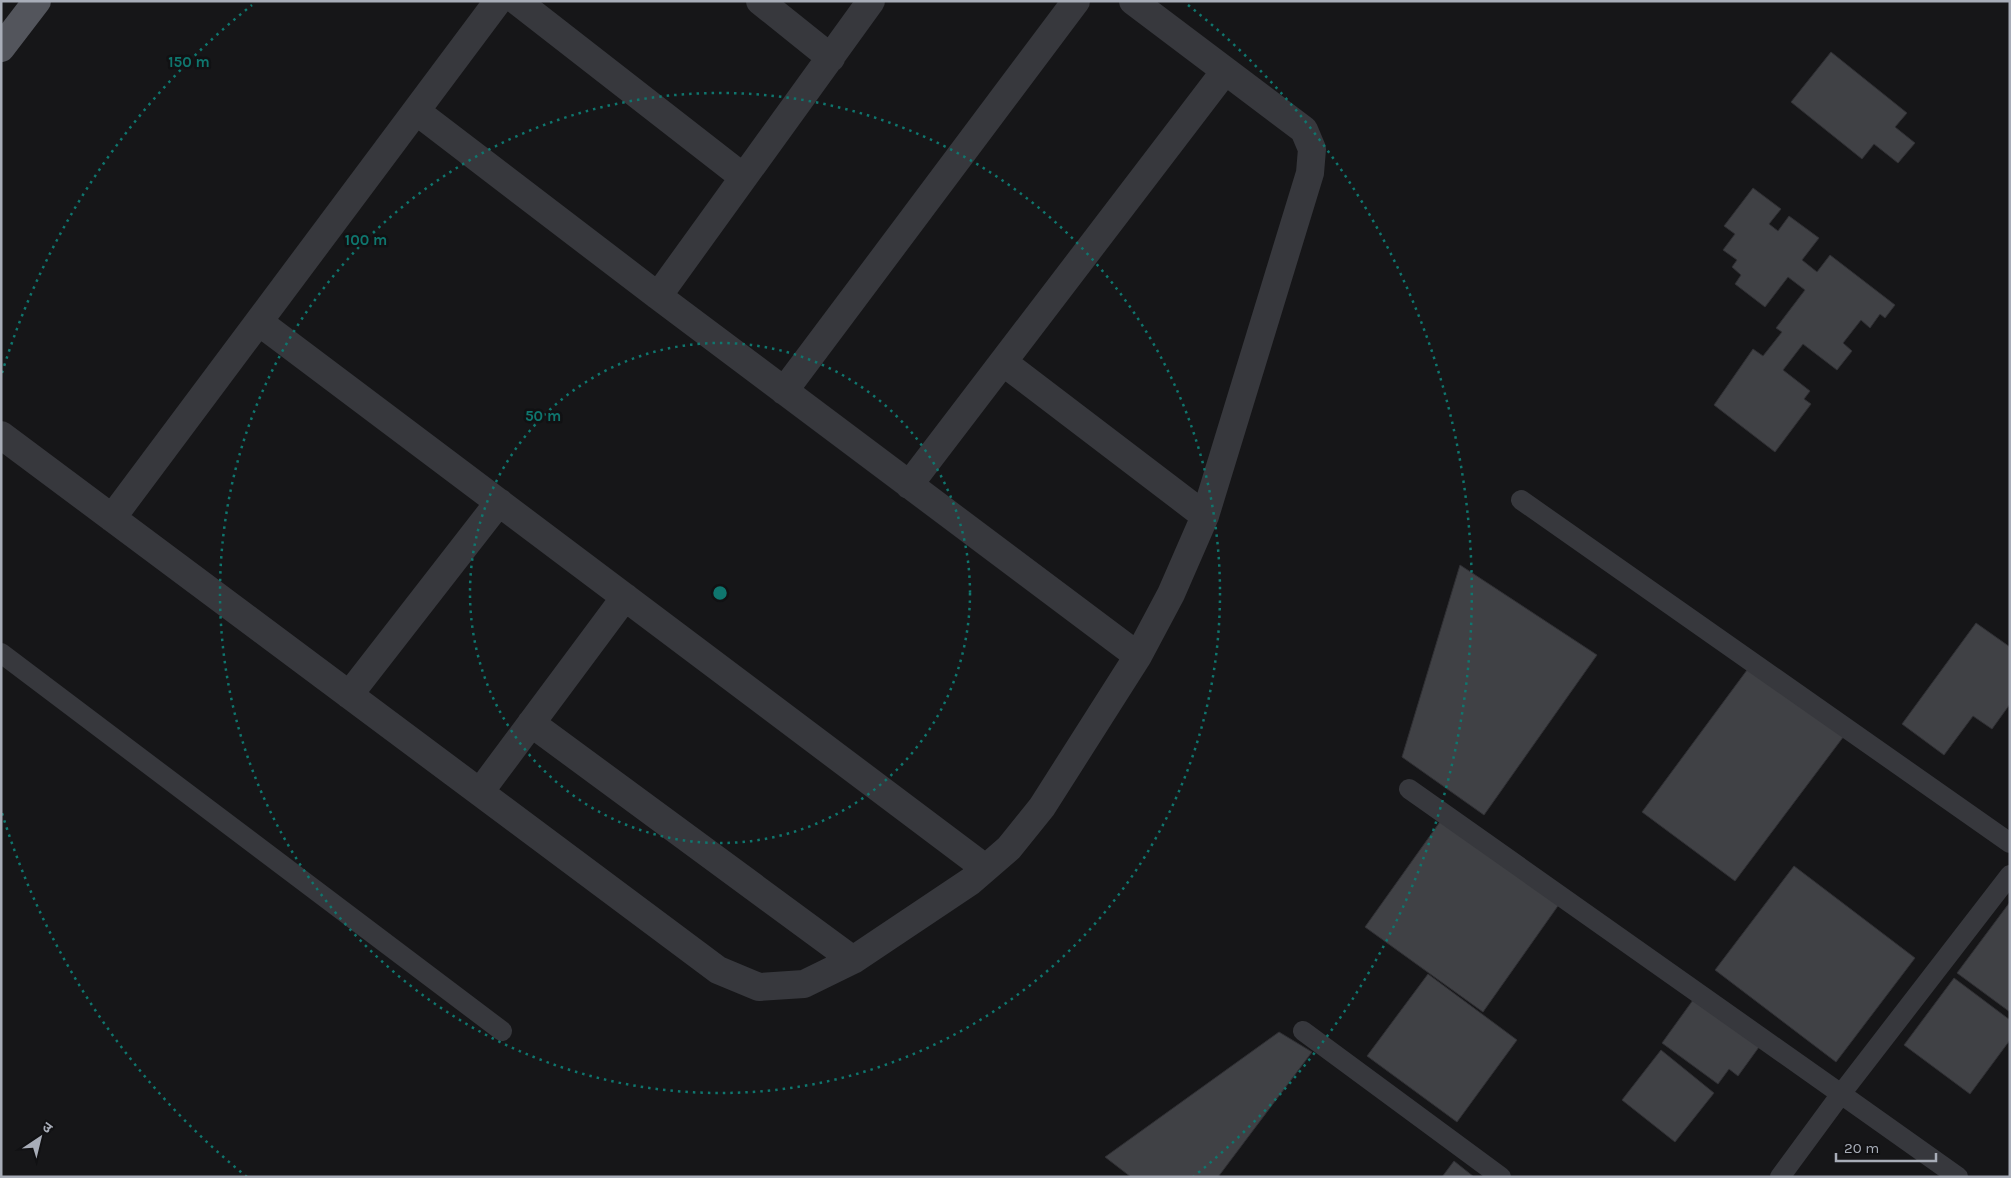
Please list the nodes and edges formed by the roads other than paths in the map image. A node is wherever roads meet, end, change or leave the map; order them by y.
1 (37, 1) edge
2 (498, 1) edge
3 (517, 1) edge
4 (760, 1) edge
5 (870, 1) edge
6 (1076, 1) edge
7 (1133, 1) edge
8 (1, 48) edge
9 (831, 58) junction
10 (1225, 71) junction
11 (416, 110) junction
12 (743, 177) junction
13 (658, 296) junction
14 (259, 322) junction
15 (1003, 362) junction
16 (784, 391) junction
17 (1, 435) edge
18 (909, 485) junction
19 (1520, 500) dead end
20 (499, 502) junction
21 (1205, 516) junction
22 (112, 518) junction
23 (625, 597) junction
24 (1, 653) edge
25 (1138, 656) junction
26 (349, 694) junction
27 (531, 723) junction
28 (1409, 789) dead end
29 (480, 792) junction
30 (2010, 843) edge
31 (985, 868) junction
32 (2010, 875) edge
33 (853, 960) junction
34 (502, 1031) dead end
35 (1302, 1031) dead end
36 (1841, 1094) junction
37 (1501, 1177) edge
38 (1780, 1177) edge
39 (1958, 1177) edge

1 - 8 main road
2 - 11 street
3 - 12 street
4 - 9 street
5 - 9 street
6 - 16 street
7 - 10 street
9 - 12 street
10 - 15 street
10 - 21 street
11 - 13 street
11 - 14 street
12 - 13 street
13 - 16 street
14 - 20 street
14 - 22 street
15 - 18 street
15 - 21 street
16 - 18 street
17 - 22 street
18 - 25 street
19 - 30 lane
20 - 23 street
20 - 26 street
21 - 25 street
22 - 26 street
23 - 27 street
23 - 31 street
24 - 34 lane
25 - 31 street
26 - 29 street
27 - 29 street
27 - 33 street
28 - 36 lane
29 - 33 street
31 - 33 street
32 - 36 lane
35 - 37 lane
36 - 38 lane
36 - 39 lane

